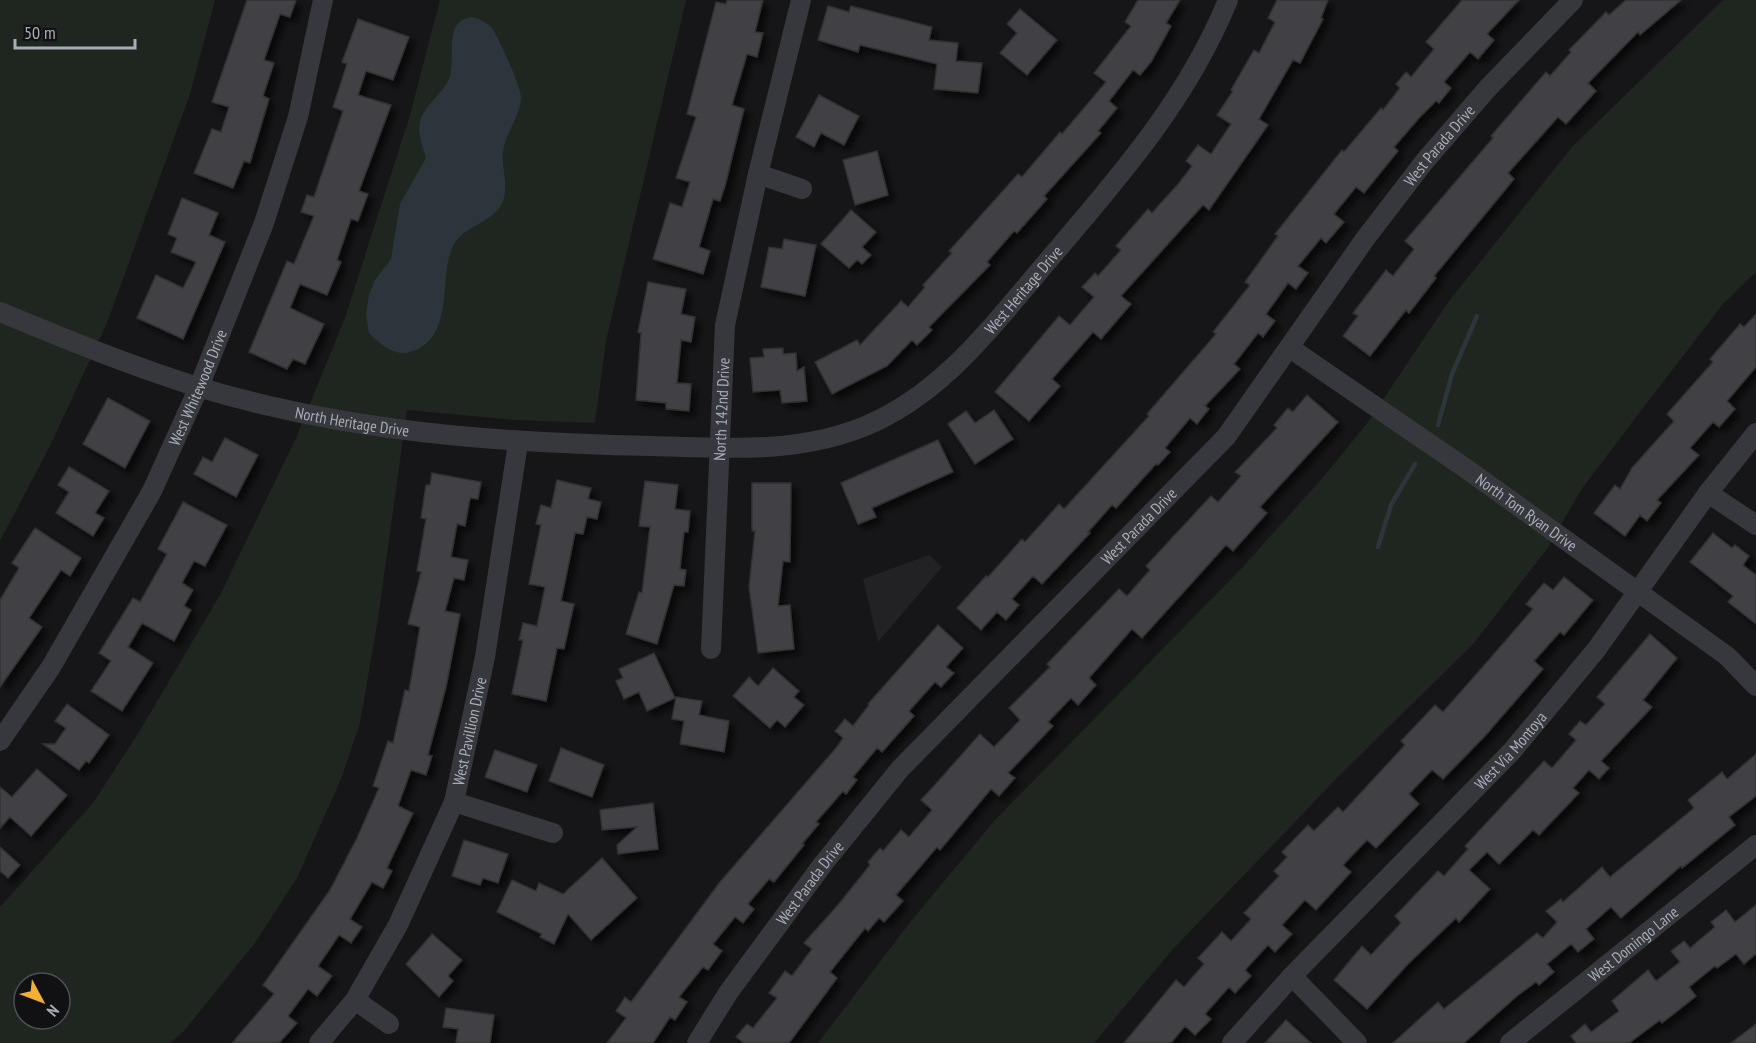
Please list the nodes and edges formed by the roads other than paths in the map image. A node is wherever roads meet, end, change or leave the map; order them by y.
1 (322, 0) edge
2 (801, 0) edge
3 (1228, 0) edge
4 (1574, 0) edge
5 (758, 174) junction
6 (802, 189) dead end
7 (0, 312) edge
8 (1290, 348) junction
9 (199, 387) junction
10 (1756, 433) edge
11 (518, 443) junction
12 (722, 448) junction
13 (1708, 493) junction
14 (1756, 525) edge
15 (1638, 592) junction
16 (711, 649) dead end
17 (1756, 686) edge
18 (0, 741) edge
19 (454, 802) junction
20 (553, 833) dead end
21 (1756, 845) edge
22 (1292, 976) junction
23 (355, 1000) junction
24 (389, 1024) dead end
25 (319, 1043) edge
26 (697, 1043) edge
27 (1232, 1043) edge
28 (1357, 1043) edge
29 (1510, 1043) edge

1 - 9 street, West Whitewood Drive
2 - 5 street, North 142nd Drive
3 - 12 street, West Heritage Drive
4 - 8 street, West Parada Drive
5 - 6 street
5 - 12 street, North 142nd Drive
7 - 9 street, North Heritage Drive
8 - 15 street, North Tom Ryan Drive
8 - 26 street, West Parada Drive
9 - 11 street, North Heritage Drive
9 - 18 street, West Whitewood Drive
10 - 13 street, West Via Montoya
11 - 12 street, North Heritage Drive
11 - 19 street, West Pavillion Drive
12 - 16 street, North 142nd Drive
13 - 14 street
13 - 15 street, West Via Montoya
15 - 17 street, North Tom Ryan Drive
15 - 22 street, West Via Montoya
19 - 20 street
19 - 23 street, West Pavillion Drive
21 - 29 street, West Domingo Lane
22 - 27 street, West Via Montoya
22 - 28 street
23 - 24 street
23 - 25 street, West Pavillion Drive

